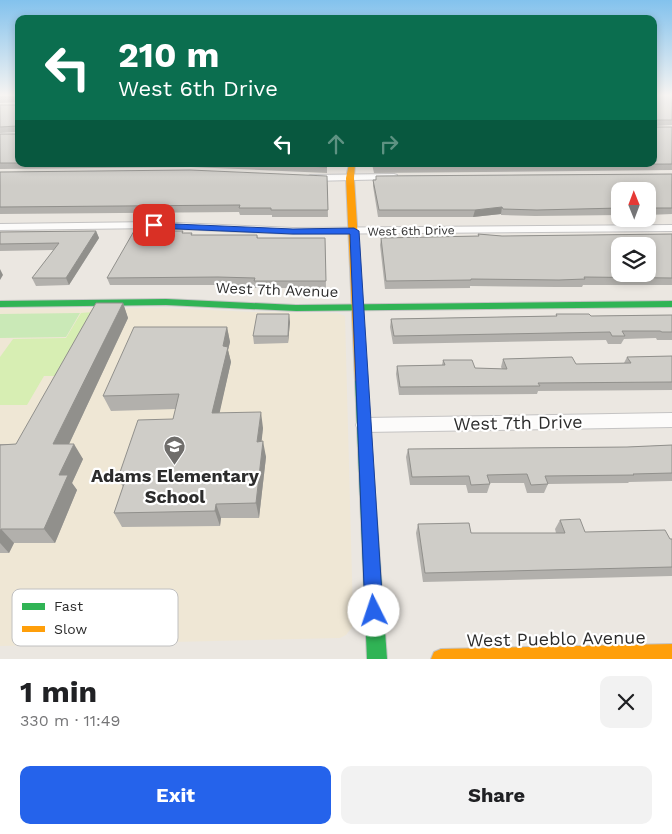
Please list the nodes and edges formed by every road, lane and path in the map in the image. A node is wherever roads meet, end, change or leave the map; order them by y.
1 (352, 167) edge
2 (401, 177) edge
3 (300, 178) edge
4 (350, 178) junction
5 (0, 227) edge
6 (672, 228) edge
7 (354, 231) junction
8 (0, 304) edge
9 (672, 304) edge
10 (358, 308) junction
11 (672, 420) edge
12 (364, 425) junction
13 (672, 654) edge
14 (377, 659) edge
15 (441, 659) edge

1 - 4 street
2 - 4 street
3 - 4 street
4 - 7 street
5 - 7 street, West 6th Drive
6 - 7 street, West 6th Drive
7 - 10 street
8 - 10 street, West 7th Avenue
9 - 10 street, West 7th Avenue
10 - 12 street
11 - 12 street, West 7th Drive
12 - 14 street
13 - 15 street, West Pueblo Avenue

